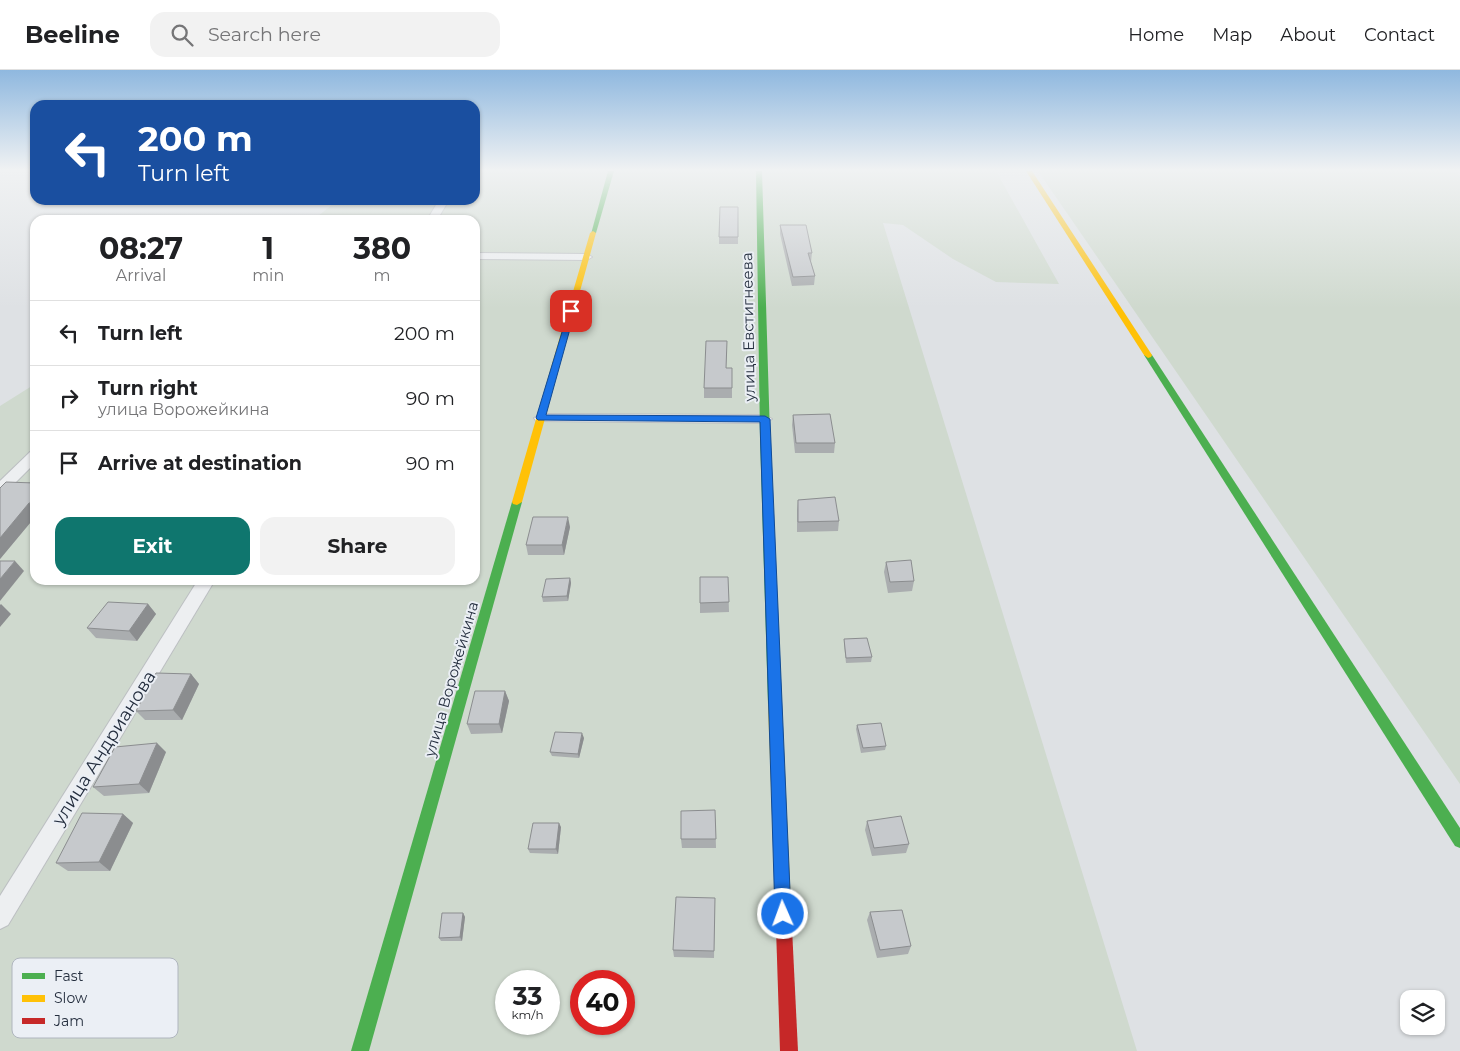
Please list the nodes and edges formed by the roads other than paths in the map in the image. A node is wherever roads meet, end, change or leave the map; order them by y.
1 (598, 217) edge
2 (760, 217) edge
3 (1058, 217) edge
4 (480, 256) edge
5 (587, 257) junction
6 (541, 418) junction
7 (765, 419) junction
8 (30, 460) edge
9 (0, 490) edge
10 (205, 585) edge
11 (1460, 841) edge
12 (0, 917) edge
13 (360, 1051) edge
14 (788, 1051) edge

1 - 5 street, улица Ворожейкина
2 - 7 street, улица Евстигнеева
3 - 11 street
4 - 5 street
5 - 6 street, улица Ворожейкина
6 - 7 street
6 - 13 street, улица Ворожейкина
7 - 14 street, улица Евстигнеева
8 - 9 street
10 - 12 street, улица Андрианова

